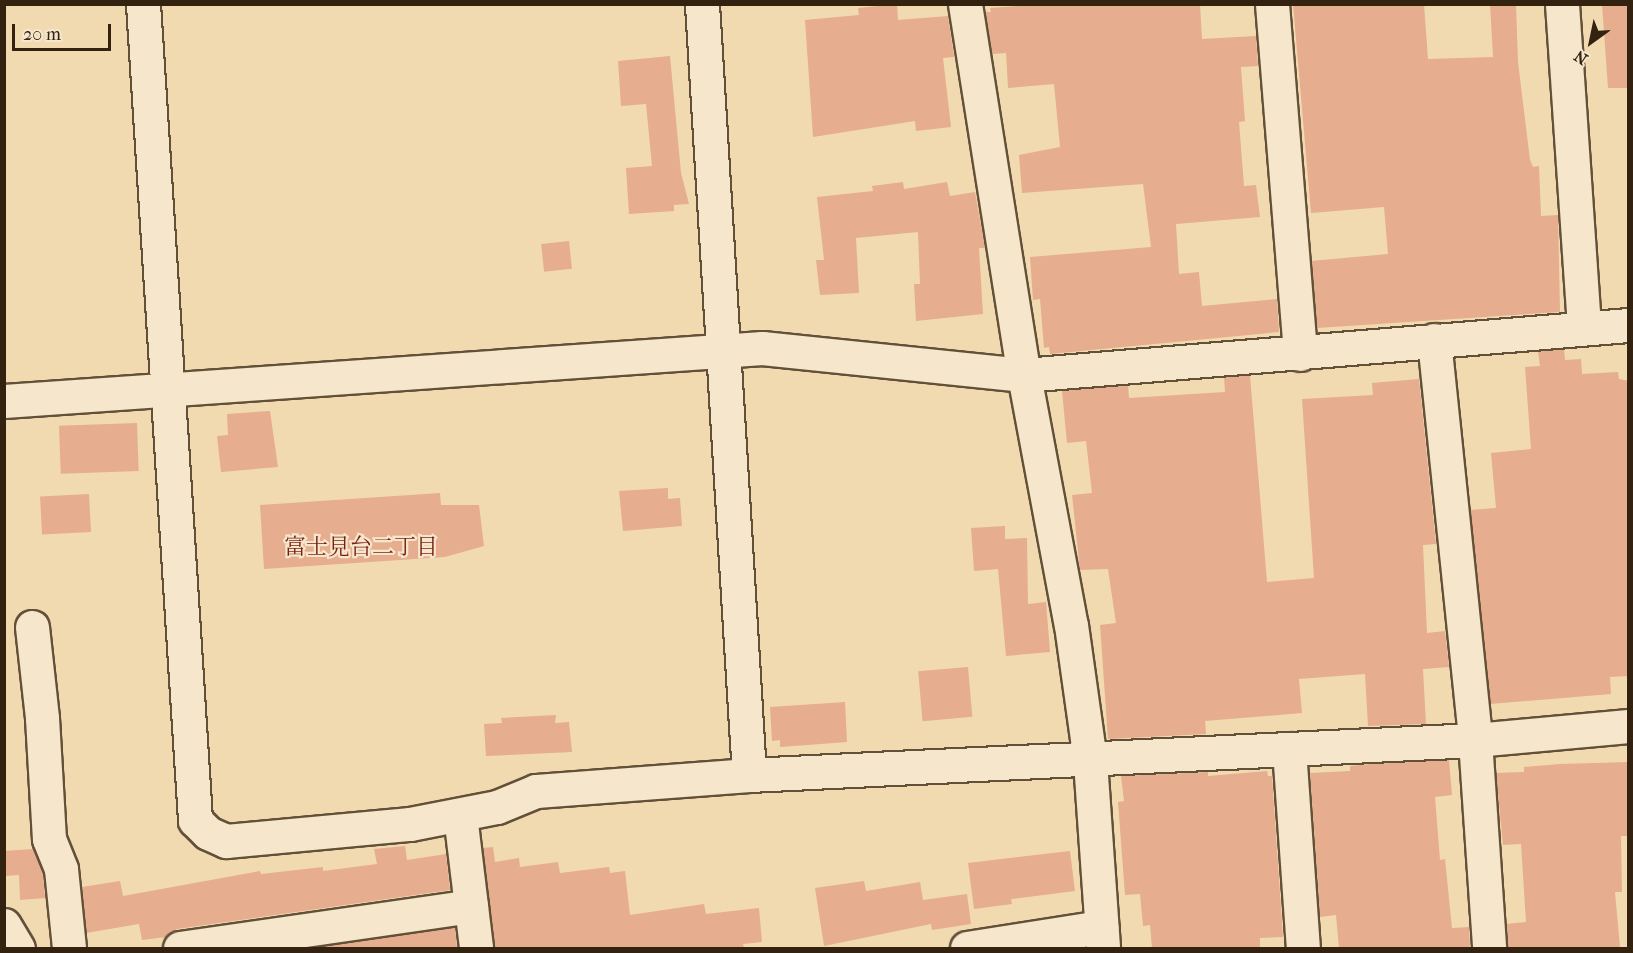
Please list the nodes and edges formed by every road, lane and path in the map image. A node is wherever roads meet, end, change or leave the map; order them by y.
1 (142, 4) edge
2 (702, 4) edge
3 (965, 4) edge
4 (1272, 4) edge
5 (1562, 4) edge
6 (1629, 325) edge
7 (1584, 327) junction
8 (1434, 340) junction
9 (723, 350) junction
10 (1300, 354) junction
11 (1024, 375) junction
12 (170, 390) junction
13 (4, 401) edge
14 (32, 627) dead end
15 (1629, 726) edge
16 (1475, 740) junction
17 (1289, 749) junction
18 (1090, 761) junction
19 (749, 775) junction
20 (460, 815) junction
21 (471, 906) junction
22 (4, 925) edge
23 (1102, 938) edge
24 (18, 948) edge
25 (69, 948) edge
26 (180, 948) edge
27 (476, 948) edge
28 (967, 948) edge
29 (1303, 948) edge
30 (1489, 948) edge

1 - 12 street
2 - 9 street
3 - 11 street
4 - 10 street
5 - 7 street
6 - 7 street
7 - 8 street
8 - 10 street
8 - 16 street
9 - 11 street
9 - 12 street
9 - 19 street
10 - 11 street
11 - 18 street
12 - 13 street
12 - 20 street
14 - 25 street
15 - 16 street
16 - 17 street
16 - 30 street
17 - 18 street
17 - 29 street
18 - 19 street
18 - 23 street
19 - 20 street
20 - 21 street
21 - 26 street
21 - 27 street
22 - 24 street
23 - 28 street

